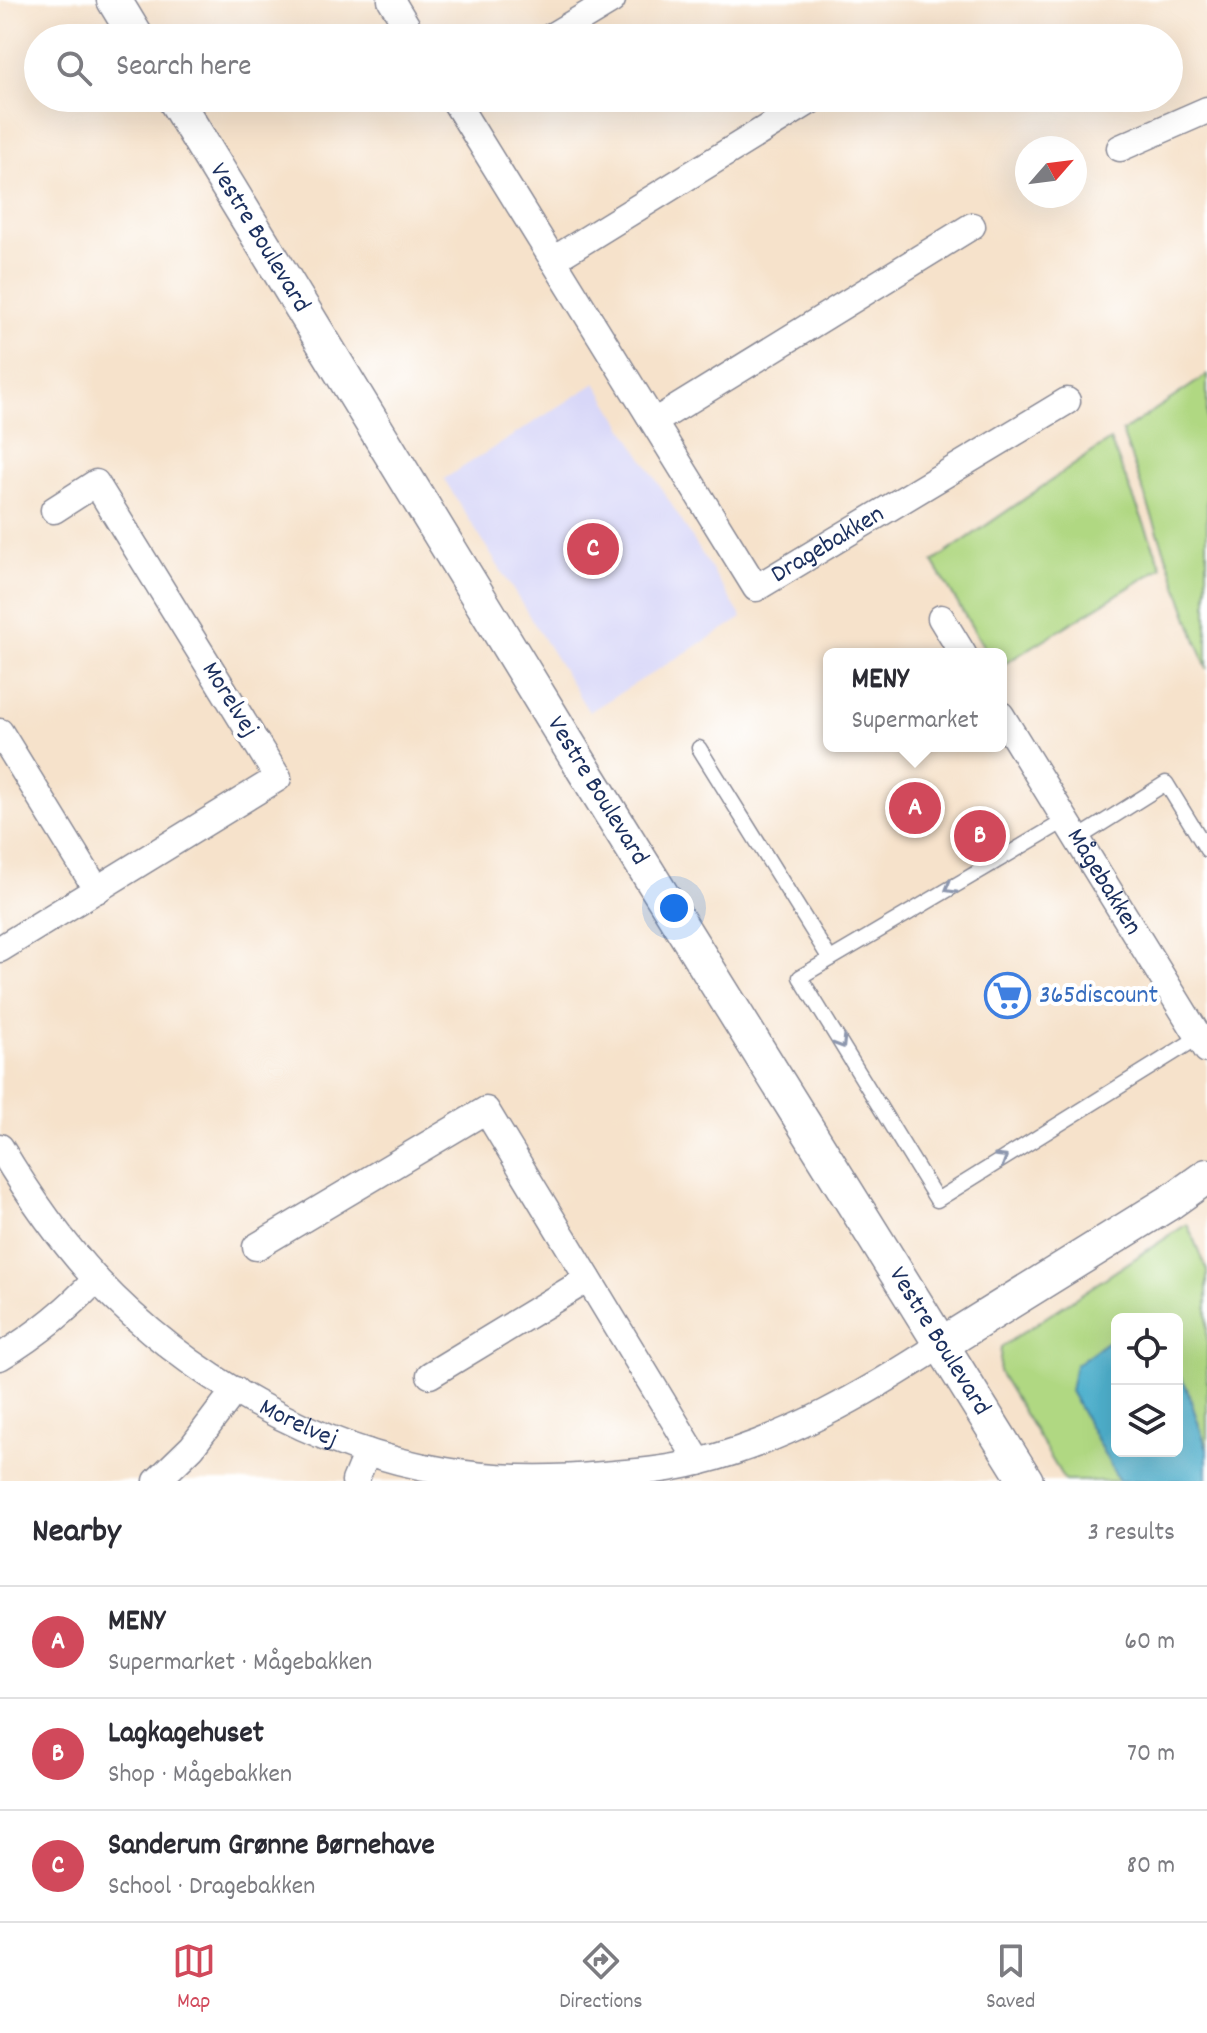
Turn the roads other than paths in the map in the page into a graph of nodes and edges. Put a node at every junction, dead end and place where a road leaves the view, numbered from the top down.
1 (114, 0) edge
2 (391, 0) edge
3 (612, 0) edge
4 (129, 24) edge
5 (406, 24) edge
6 (572, 24) edge
7 (1207, 110) edge
8 (183, 112) edge
9 (462, 112) edge
10 (792, 112) edge
11 (1120, 148) dead end
12 (972, 226) dead end
13 (553, 260) junction
14 (1067, 401) dead end
15 (654, 422) junction
16 (54, 510) dead end
17 (941, 618) dead end
18 (959, 648) edge
19 (1007, 725) edge
20 (0, 732) edge
21 (699, 748) dead end
22 (1071, 829) junction
23 (1207, 850) edge
24 (97, 890) junction
25 (0, 949) edge
26 (830, 959) junction
27 (1204, 1043) edge
28 (0, 1147) edge
29 (1207, 1176) edge
30 (256, 1247) dead end
31 (96, 1279) junction
32 (588, 1279) junction
33 (942, 1344) junction
34 (0, 1357) edge
35 (430, 1375) dead end
36 (235, 1390) junction
37 (367, 1452) junction
38 (699, 1462) junction
39 (157, 1481) edge
40 (355, 1481) edge
41 (1026, 1481) edge

1 - 4 street
2 - 5 street
3 - 6 street
7 - 11 street
8 - 33 street, Vestre Boulevard
9 - 13 street, Dragebakken
10 - 13 street
12 - 15 street
13 - 15 street, Dragebakken
14 - 15 street, Dragebakken
16 - 24 street, Morelvej
17 - 18 street
19 - 22 street, Mågebakken
20 - 24 street
21 - 26 lane
22 - 23 lane
22 -> 26 lane
22 - 27 street, Mågebakken
24 - 25 street, Morelvej
26 -> 27 lane
28 - 31 street, Morelvej
29 - 33 street
30 - 32 street
31 - 34 street
31 - 36 street, Morelvej
32 - 35 street
32 - 38 street
33 - 38 street, Morelvej
33 - 41 street, Vestre Boulevard
36 - 37 street, Morelvej
36 - 39 street, Morelvej
37 - 38 street, Morelvej
37 - 40 street

